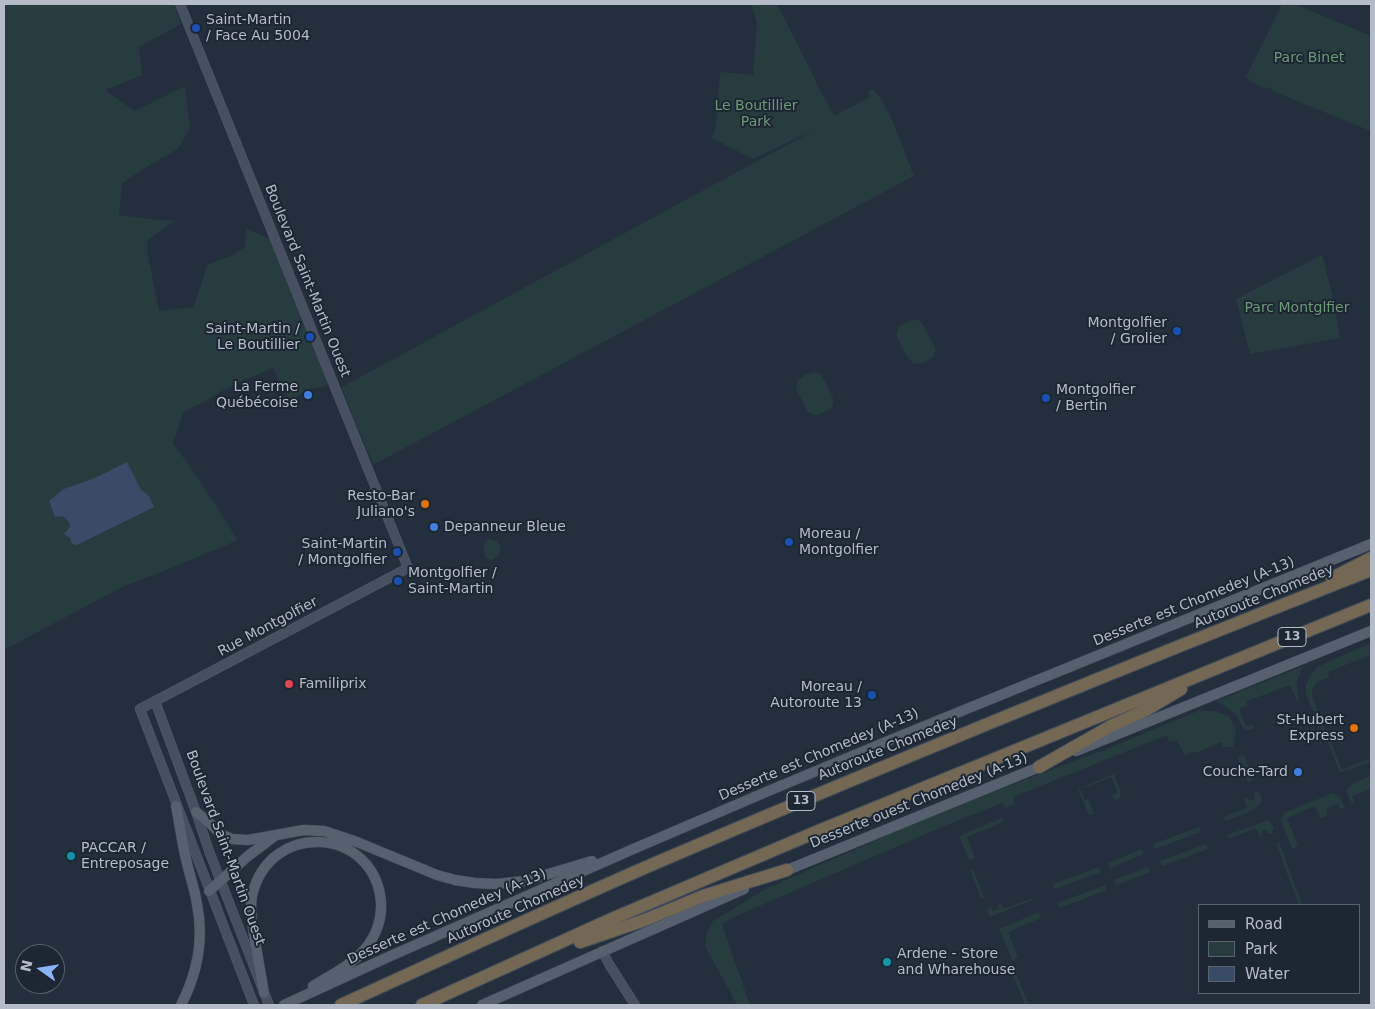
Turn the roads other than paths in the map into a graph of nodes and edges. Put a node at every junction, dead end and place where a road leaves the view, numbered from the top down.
1 (180, 4) edge
2 (1371, 544) edge
3 (1371, 558) edge
4 (408, 568) joint
5 (1371, 570) edge
6 (1371, 605) edge
7 (1267, 611) junction
8 (1371, 631) edge
9 (1213, 669) junction
10 (155, 701) junction
11 (140, 709) joint
12 (1039, 767) junction
13 (176, 806) junction
14 (196, 812) junction
15 (277, 834) junction
16 (631, 850) junction
17 (787, 870) junction
18 (220, 881) junction
19 (210, 891) junction
20 (602, 951) junction
21 (518, 962) junction
22 (529, 984) junction
23 (264, 994) junction
24 (253, 1002) edge
25 (181, 1005) edge
26 (268, 1005) edge
27 (283, 1005) edge
28 (340, 1005) edge
29 (422, 1005) edge
30 (482, 1005) edge
31 (494, 1005) edge
32 (636, 1005) edge

1 - 4 main road, Boulevard Saint-Martin Ouest
2 - 16 main road, Desserte est Chomedey (A-13)
3 - 7 highway
4 - 10 main road, Rue Montgolfier
5 - 7 highway, Autoroute Chomedey / 13
6 - 9 highway, 13
7 - 28 highway, Autoroute Chomedey / 13
8 - 12 main road, Desserte ouest Chomedey (A-13)
9 - 12 highway
9 - 21 highway, 13
10 - 11 main road, Rue Montgolfier
10 - 14 main road, Boulevard Saint-Martin Ouest
11 - 13 main road, Boulevard Saint-Martin Ouest
12 - 17 main road, Desserte ouest Chomedey (A-13)
13 - 19 main road, Boulevard Saint-Martin Ouest
13 - 25 main road
14 - 15 main road
14 - 18 main road, Boulevard Saint-Martin Ouest
15 - 16 main road
15 - 18 main road
16 - 27 main road, Desserte est Chomedey (A-13)
17 - 20 main road, Desserte ouest Chomedey (A-13)
17 - 21 highway
18 - 19 main road
18 - 23 main road, Boulevard Saint-Martin Ouest
19 - 24 main road, Boulevard Saint-Martin Ouest
20 - 22 main road, Desserte ouest Chomedey (A-13)
20 - 32 main road
21 - 29 highway, 13
22 - 30 main road, Desserte ouest Chomedey (A-13)
22 - 31 main road
23 - 26 main road, Boulevard Saint-Martin Ouest
23 - 27 main road

